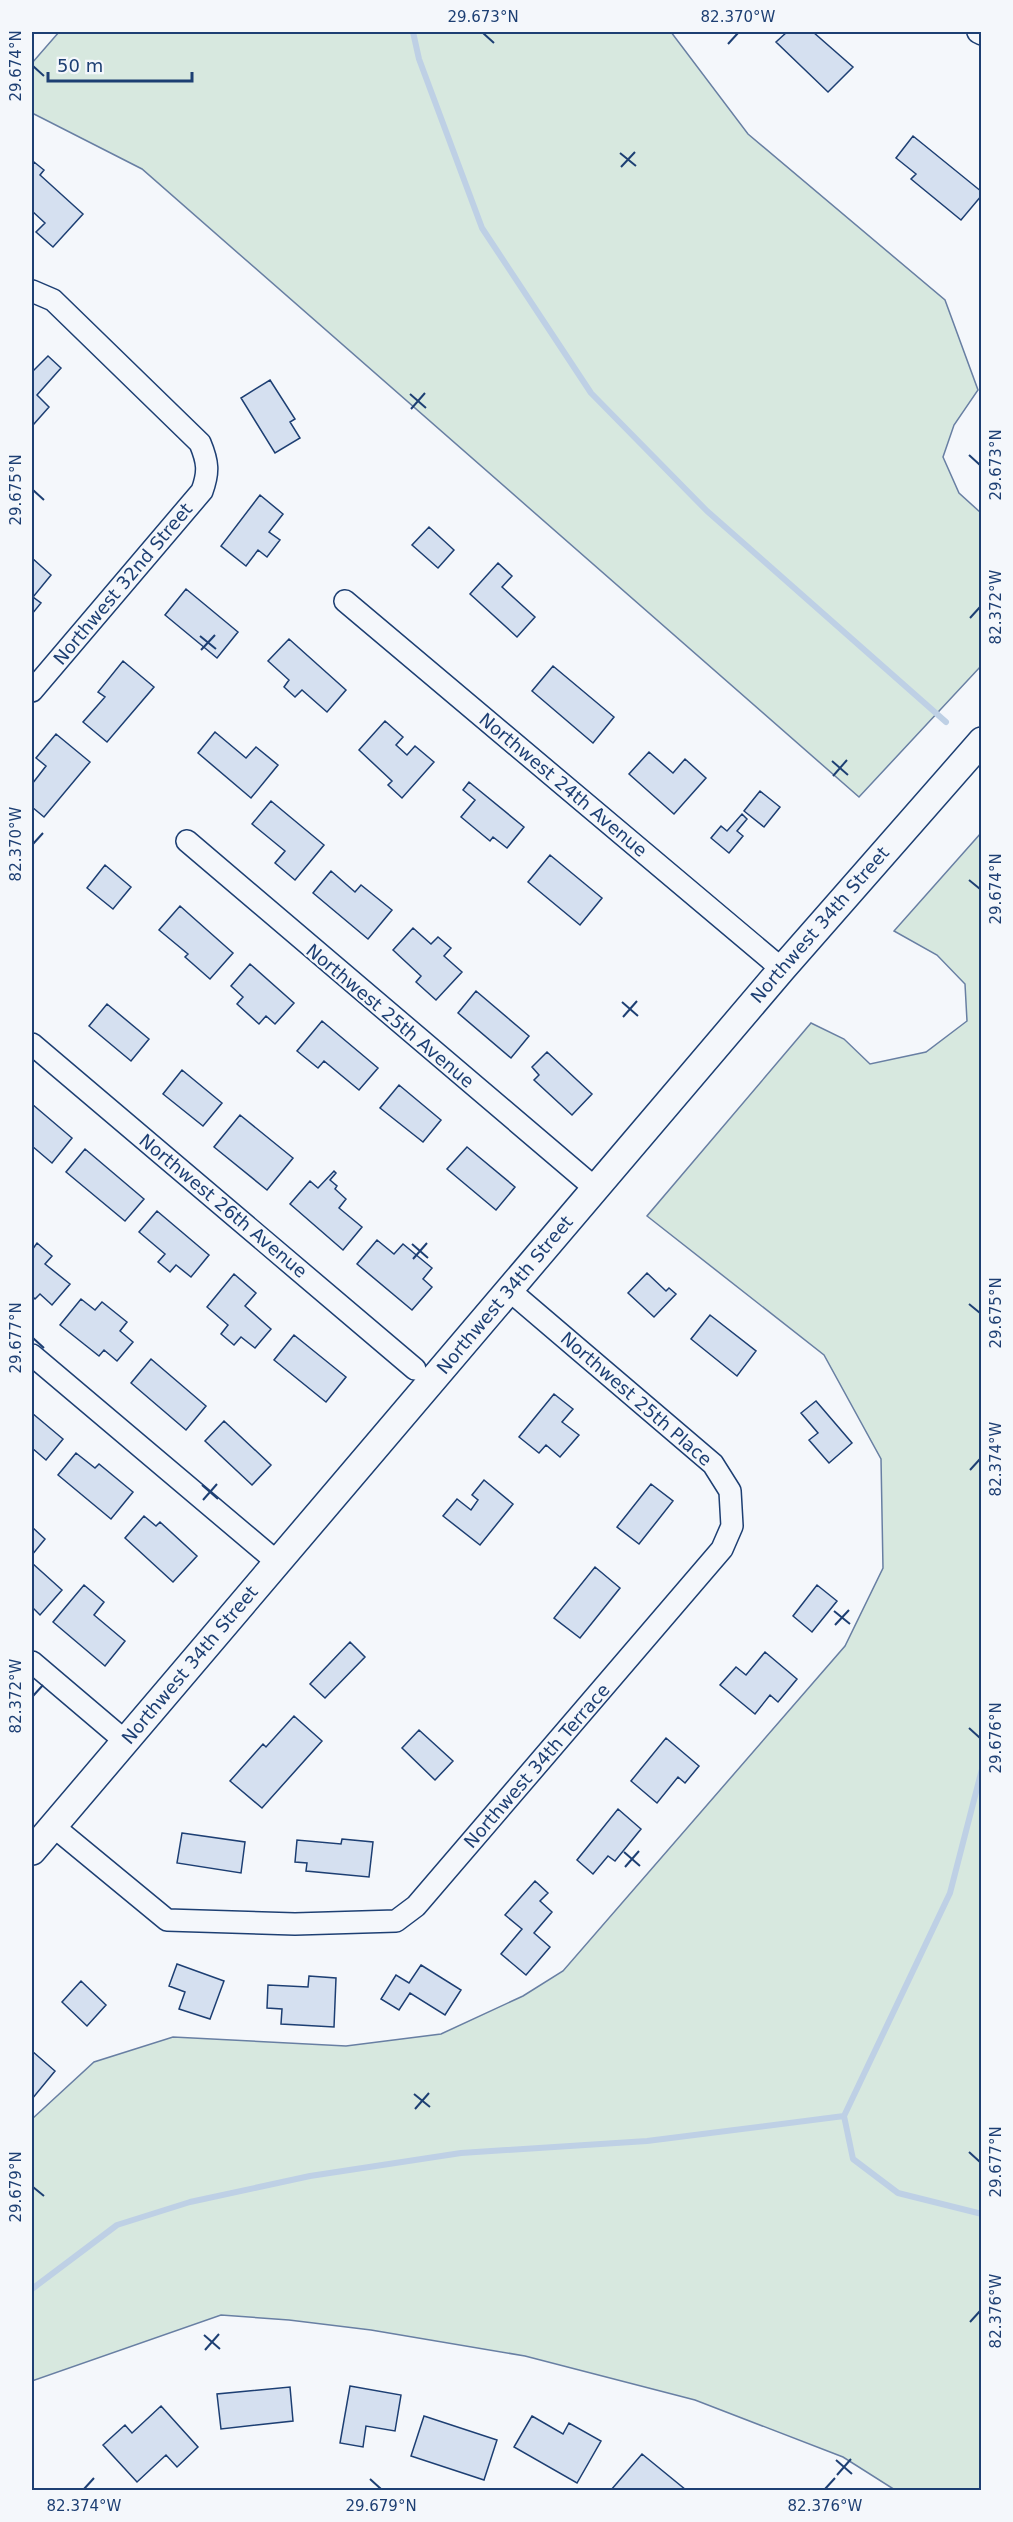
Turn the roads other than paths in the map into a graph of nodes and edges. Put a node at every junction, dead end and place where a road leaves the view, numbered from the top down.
1 (32, 291) edge
2 (345, 601) dead end
3 (32, 691) edge
4 (981, 741) edge
5 (187, 842) dead end
6 (782, 969) junction
7 (32, 1044) edge
8 (596, 1189) junction
9 (509, 1290) junction
10 (32, 1355) edge
11 (415, 1369) dead end
12 (732, 1526) joint
13 (277, 1562) junction
14 (32, 1662) edge
15 (125, 1741) junction
16 (53, 1826) junction
17 (32, 1851) edge

1 - 3 street, Northwest 32nd Street
2 - 6 street, Northwest 24th Avenue
4 - 6 main road, Northwest 34th Street
5 - 8 street, Northwest 25th Avenue
6 - 8 main road, Northwest 34th Street
7 - 11 street, Northwest 26th Avenue
8 - 9 main road, Northwest 34th Street
9 - 12 street, Northwest 25th Place
9 - 13 main road, Northwest 34th Street
10 - 13 street
12 - 16 street, Northwest 34th Terrace
13 - 15 main road, Northwest 34th Street
14 - 15 street
15 - 16 main road, Northwest 34th Street
16 - 17 main road, Northwest 34th Street

